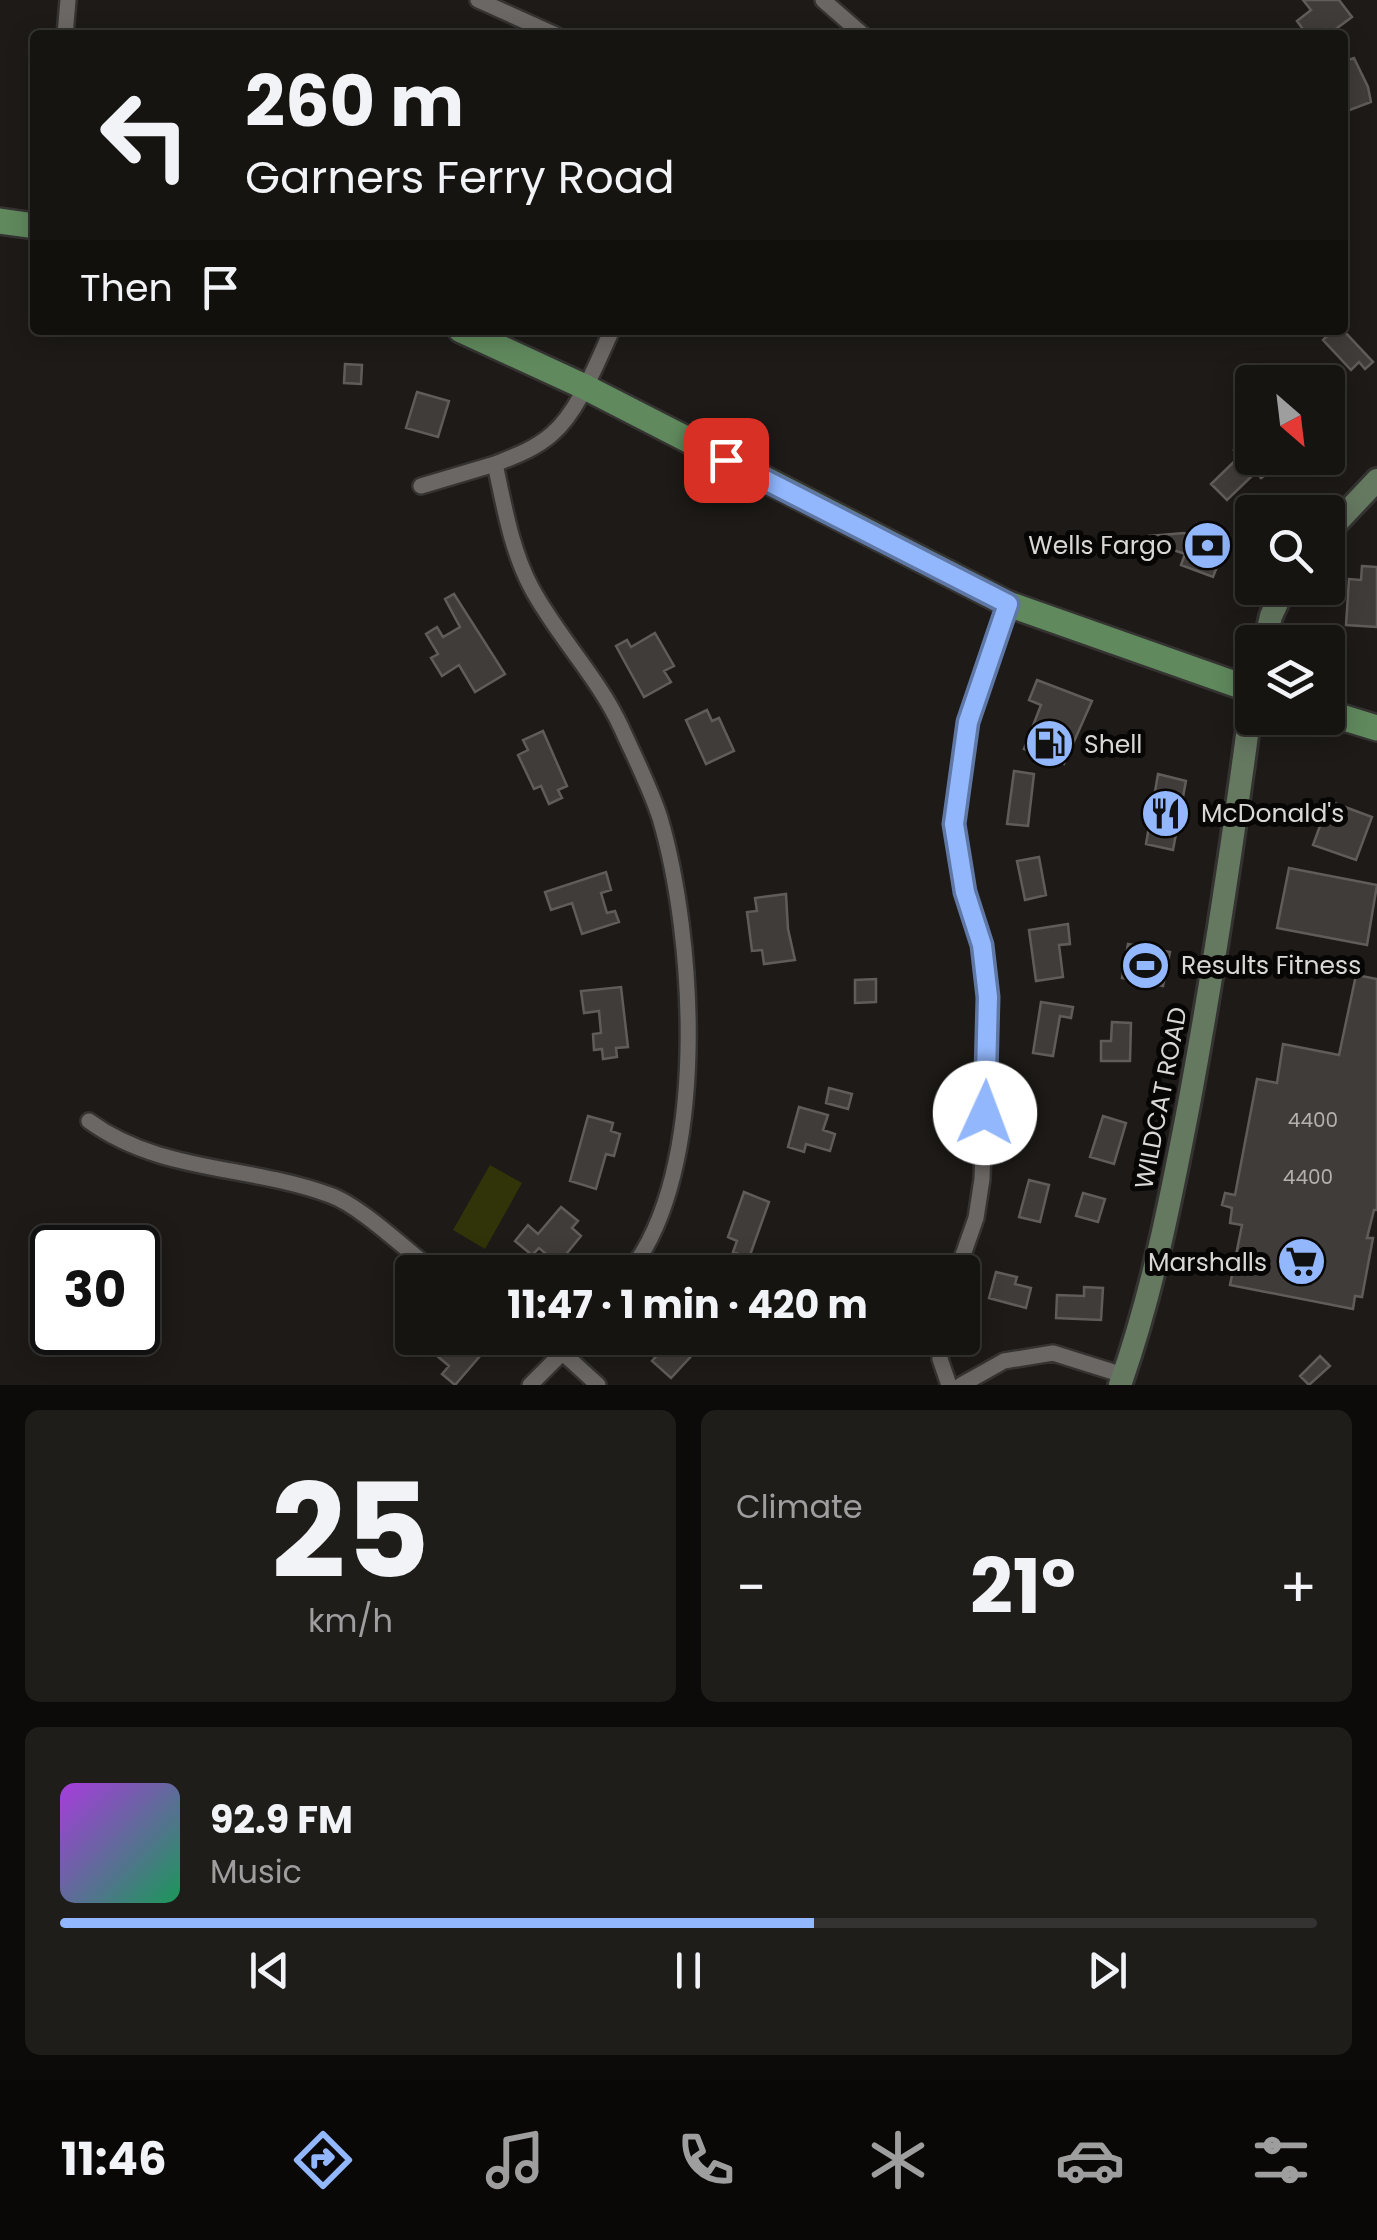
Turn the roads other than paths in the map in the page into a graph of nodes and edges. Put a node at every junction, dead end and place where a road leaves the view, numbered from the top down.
1 (68, 0) edge
2 (478, 0) edge
3 (823, 0) edge
4 (66, 30) edge
5 (545, 30) edge
6 (857, 30) edge
7 (0, 220) edge
8 (30, 225) edge
9 (472, 335) edge
10 (610, 335) edge
11 (585, 388) junction
12 (495, 464) junction
13 (1377, 480) edge
14 (421, 486) dead end
15 (1345, 514) edge
16 (1008, 604) junction
17 (1235, 684) edge
18 (1345, 718) edge
19 (1377, 728) edge
20 (1247, 735) edge
21 (89, 1121) dead end
22 (412, 1255) edge
23 (638, 1255) edge
24 (963, 1255) edge
25 (563, 1355) edge
26 (565, 1355) edge
27 (940, 1355) edge
28 (1122, 1380) edge
29 (530, 1385) edge
30 (598, 1385) edge
31 (949, 1385) edge
32 (961, 1385) edge

1 - 4 street
2 - 5 street
3 - 6 street
7 - 8 main road
9 - 11 main road
10 - 11 street
11 - 12 street
11 - 16 main road
12 - 14 street
12 - 23 street
13 - 15 main road
16 - 17 main road
16 - 24 street
18 - 19 main road
20 - 28 main road, WILDCAT ROAD
21 - 22 street
25 - 29 street
26 - 30 street
27 - 31 street
28 - 32 street

